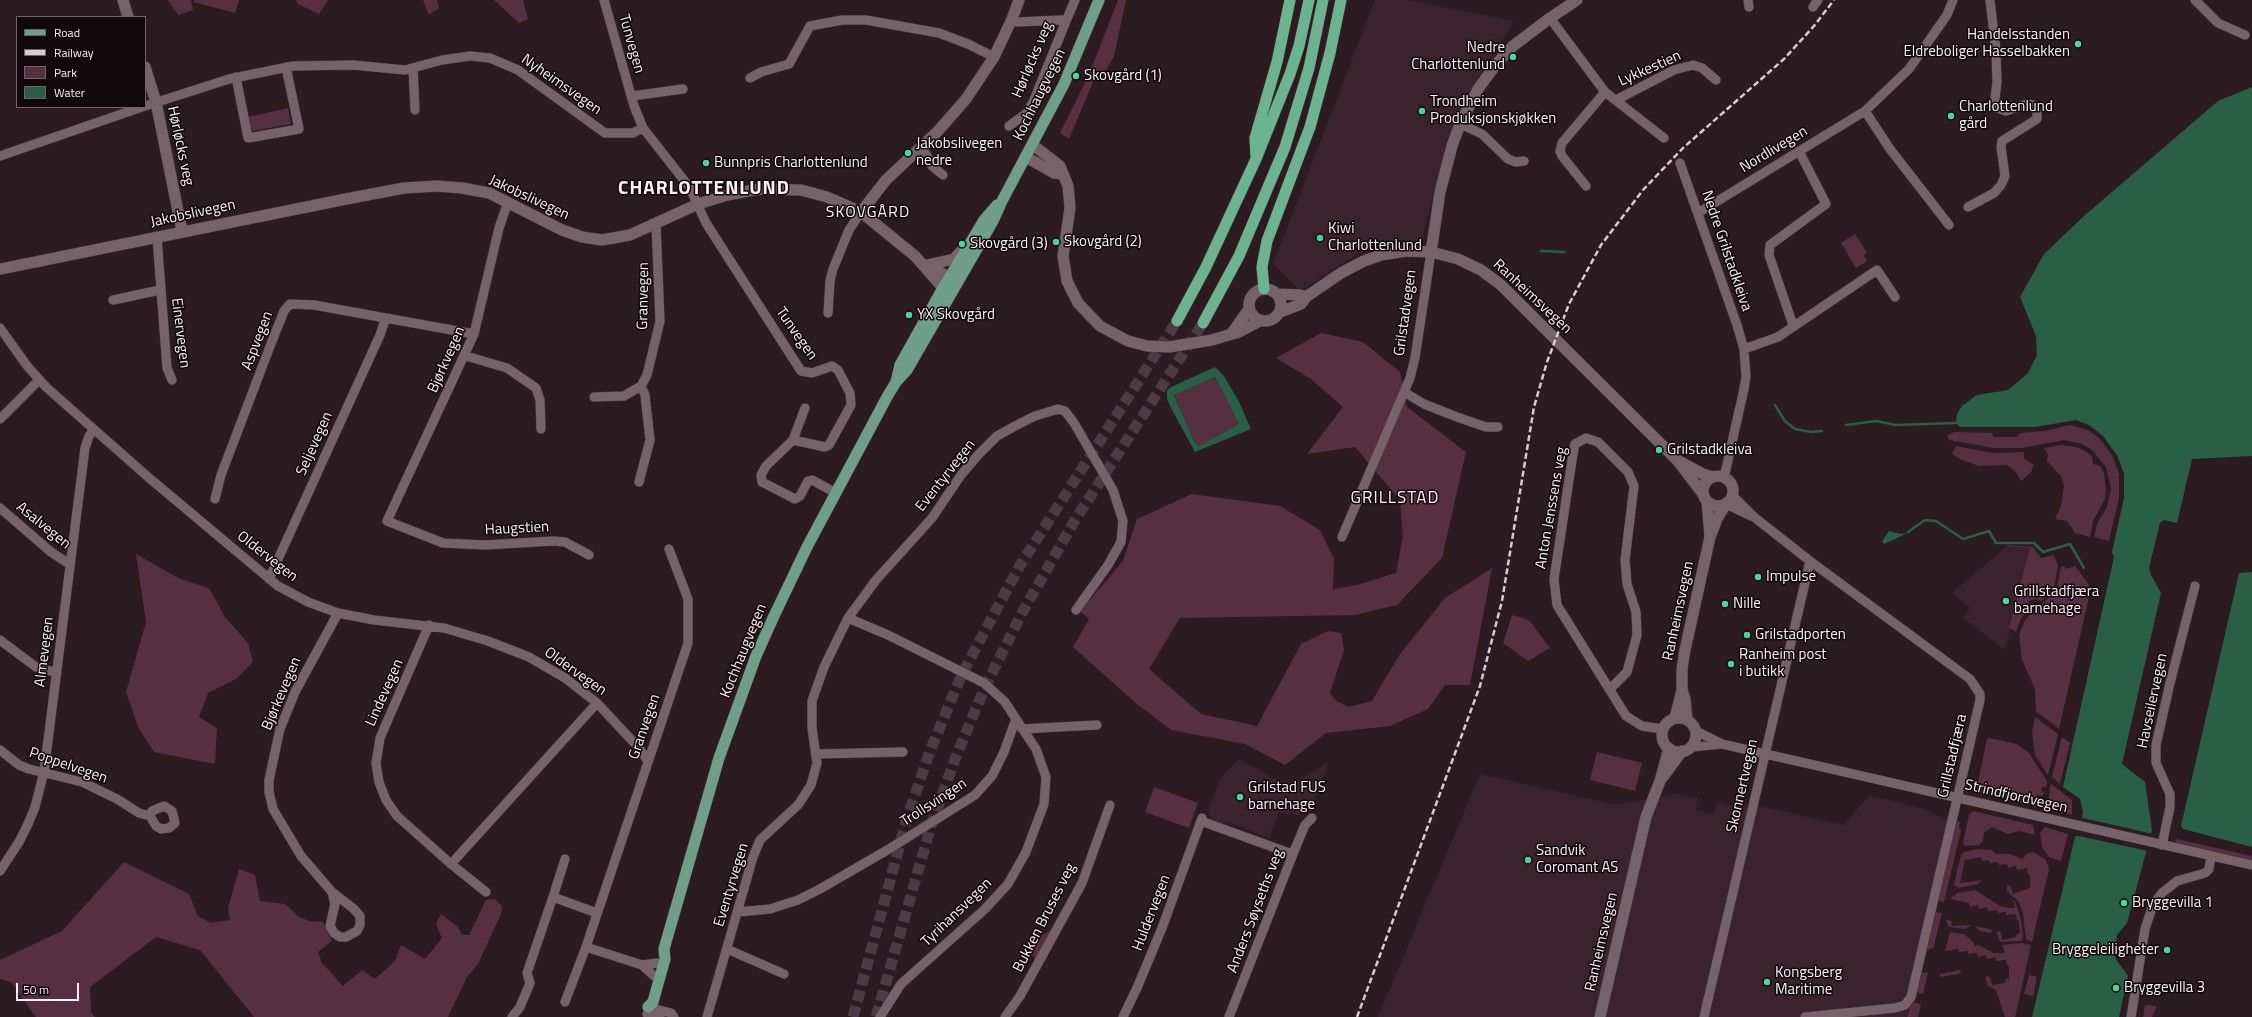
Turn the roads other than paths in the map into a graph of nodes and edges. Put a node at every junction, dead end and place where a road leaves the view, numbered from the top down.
1 (123, 0) edge
2 (604, 0) edge
3 (1019, 0) edge
4 (1075, 0) edge
5 (1099, 0) edge
6 (1290, 0) edge
7 (1309, 0) edge
8 (1341, 0) edge
9 (1577, 0) edge
10 (1953, 0) edge
11 (1990, 0) edge
12 (2195, 0) edge
13 (1323, 1) edge
14 (128, 16) edge
15 (1550, 18) junction
16 (1012, 19) junction
17 (1066, 21) junction
18 (2246, 35) dead end
19 (994, 57) junction
20 (286, 67) junction
21 (413, 68) junction
22 (146, 71) edge
23 (236, 77) junction
24 (750, 78) dead end
25 (1716, 80) dead end
26 (683, 89) dead end
27 (1605, 92) junction
28 (632, 96) junction
29 (1616, 100) junction
30 (156, 102) junction
31 (146, 106) edge
32 (139, 108) edge
33 (415, 110) dead end
34 (1865, 111) junction
35 (1460, 124) junction
36 (1009, 126) dead end
37 (643, 128) junction
38 (1664, 138) dead end
39 (1032, 145) junction
40 (922, 146) junction
41 (1799, 151) junction
42 (0, 156) edge
43 (1026, 157) junction
44 (1256, 160) junction
45 (1524, 161) dead end
46 (1680, 163) dead end
47 (1062, 174) junction
48 (943, 175) dead end
49 (1586, 186) dead end
50 (1002, 201) junction
51 (508, 202) junction
52 (698, 204) junction
53 (1968, 207) dead end
54 (861, 212) junction
55 (1698, 213) junction
56 (656, 224) junction
57 (1949, 225) dead end
58 (182, 232) junction
59 (157, 237) junction
60 (970, 244) junction
61 (1431, 252) junction
62 (927, 265) junction
63 (0, 269) edge
64 (949, 278) junction
65 (949, 288) junction
66 (1264, 289) junction
67 (160, 290) junction
68 (1277, 294) junction
69 (1306, 297) junction
70 (1895, 297) dead end
71 (113, 300) dead end
72 (1249, 308) junction
73 (1280, 312) junction
74 (828, 313) dead end
75 (384, 320) junction
76 (1260, 321) junction
77 (1177, 322) tunnel mouth
78 (1203, 323) tunnel mouth
79 (1793, 325) junction
80 (0, 328) edge
81 (1232, 332) junction
82 (474, 334) junction
83 (1744, 349) junction
84 (466, 356) junction
85 (39, 380) junction
86 (172, 380) dead end
87 (641, 386) junction
88 (1404, 392) junction
89 (594, 397) dead end
90 (805, 408) dead end
91 (0, 419) edge
92 (1498, 426) dead end
93 (541, 429) dead end
94 (94, 430) junction
95 (793, 440) junction
96 (1677, 460) junction
97 (1718, 478) junction
98 (639, 482) dead end
99 (836, 493) junction
100 (1705, 498) junction
101 (215, 499) dead end
102 (1729, 499) junction
103 (0, 508) edge
104 (387, 521) joint
105 (1342, 537) dead end
106 (1710, 538) junction
107 (669, 549) dead end
108 (589, 555) dead end
109 (1810, 561) junction
110 (69, 564) junction
111 (269, 579) junction
112 (2195, 586) dead end
113 (1076, 610) dead end
114 (338, 613) junction
115 (848, 618) junction
116 (428, 625) junction
117 (0, 640) edge
118 (56, 673) junction
119 (1610, 689) junction
120 (1682, 690) junction
121 (597, 703) junction
122 (1675, 718) junction
123 (1016, 719) junction
124 (1687, 720) junction
125 (1097, 724) dead end
126 (1663, 729) junction
127 (1022, 730) junction
128 (1696, 731) junction
129 (1722, 744) junction
130 (1669, 748) junction
131 (1686, 749) junction
132 (0, 750) edge
133 (903, 752) dead end
134 (816, 754) junction
135 (1765, 754) junction
136 (648, 761) junction
137 (44, 772) junction
138 (1660, 781) junction
139 (1958, 798) junction
140 (1110, 805) dead end
141 (150, 816) dead end
142 (1312, 818) dead end
143 (2158, 844) junction
144 (1292, 854) junction
145 (2211, 856) junction
146 (565, 859) dead end
147 (451, 864) junction
148 (2252, 865) edge
149 (0, 871) edge
150 (332, 892) junction
151 (486, 892) dead end
152 (553, 897) junction
153 (738, 912) junction
154 (597, 914) junction
155 (586, 947) junction
156 (664, 949) junction
157 (727, 949) junction
158 (657, 963) junction
159 (642, 965) junction
160 (784, 974) dead end
161 (654, 976) junction
162 (565, 1002) dead end
163 (647, 1012) edge
164 (512, 1017) edge
165 (660, 1017) edge
166 (674, 1017) edge
167 (707, 1017) edge
168 (880, 1017) edge
169 (1005, 1017) edge
170 (1123, 1017) edge
171 (1229, 1017) edge
172 (1600, 1017) edge
173 (1704, 1017) edge
174 (1805, 1017) edge
175 (2131, 1017) edge

1 - 14 street
2 - 28 street, Tunvegen
3 - 16 street
4 - 17 street, Hørløcks veg
5 - 39 main road, Kochhaugvegen
6 - 44 highway
7 - 44 highway
8 - 66 highway
9 - 15 street
10 - 34 street, Nordlivegen
11 - 53 street
12 - 18 street
13 - 78 highway
15 - 27 street
15 - 35 street
16 - 17 street, Hørløcks veg
16 - 19 street
17 - 36 street, Hørløcks veg
19 - 24 street
19 - 40 street
20 - 21 street, Nyheimsvegen
20 - 23 street, Nyheimsvegen
20 - 23 street
21 - 33 street
21 - 37 street, Nyheimsvegen
22 - 30 street, Hørløcks veg
23 - 30 street, Nyheimsvegen
25 - 29 street, Lykkestien
26 - 28 street, Tunvegen
27 - 29 street
27 - 49 street
28 - 37 street, Tunvegen
29 - 38 street
30 - 31 street, Nyheimsvegen
30 - 58 street, Hørløcks veg
32 - 42 street
34 - 41 street, Nordlivegen
34 - 57 street
35 - 45 street
35 - 61 street
37 - 52 street, Tunvegen
39 - 43 main road, Kochhaugvegen
39 - 47 street
40 - 48 street
40 - 54 street
41 - 55 street, Nordlivegen
41 - 79 street
43 - 47 street
43 - 50 main road, Kochhaugvegen
44 - 77 highway
46 - 55 street, Nedre Grilstadkleiva
47 - 81 street
50 - 60 main road, Kochhaugvegen
50 - 65 main road, Kochhaugvegen
51 - 56 street, Jakobslivegen
51 - 58 street, Jakobslivegen
51 - 82 street, Bjørkvegen
52 - 54 street, Jakobslivegen
52 - 56 street, Jakobslivegen
52 - 95 street, Tunvegen
54 - 62 street, Jakobslivegen
54 - 74 street
55 - 83 street, Nedre Grilstadkleiva
56 - 87 street, Granvegen
58 - 59 street, Jakobslivegen
59 - 63 street, Jakobslivegen
59 - 67 street, Einervegen
60 - 62 street
60 - 64 main road, Kochhaugvegen
61 - 69 street, Grilstadvegen
61 - 88 street, Grilstadvegen
61 - 96 street, Ranheimsvegen
62 - 64 street, Jakobslivegen
62 - 65 street, Jakobslivegen
64 - 65 street, Jakobslivegen
65 - 99 main road, Kochhaugvegen
66 - 68 street
66 - 72 street
67 - 71 street, Einervegen
67 - 86 street, Einervegen
68 - 69 street
68 - 73 street
69 - 73 street, Grilstadvegen
70 - 79 street
72 - 76 street
72 - 81 street
73 - 76 street
75 - 82 street, Aspvegen
75 - 101 street, Aspvegen
75 - 111 street, Seljevegen
76 - 81 street
79 - 83 street
80 - 85 street, Oldervegen
82 - 84 street, Bjørkvegen
83 - 97 street, Nedre Grilstadkleiva
84 - 93 street
84 - 104 street, Bjørkvegen
85 - 91 street
85 - 94 street, Oldervegen
87 - 89 street
87 - 98 street
88 - 92 street
88 - 105 street, Grilstadvegen
90 - 95 street
94 - 110 street, Almevegen
94 - 111 street, Oldervegen
95 - 99 street
96 - 97 street, Ranheimsvegen
96 - 100 street, Ranheimsvegen
97 - 100 street
97 - 102 street
99 - 156 main road, Kochhaugvegen
100 - 102 street
100 - 106 street, Ranheimsvegen
102 - 106 street, Ranheimsvegen
102 - 109 street, Grillstadfjæra
103 - 110 street, Asalvegen
104 - 108 street, Haugstien
106 - 120 street, Ranheimsvegen
107 - 136 street, Granvegen
109 - 135 street, Skonnertvegen
109 - 139 street, Grillstadfjæra
110 - 118 street, Almevegen
111 - 114 street, Oldervegen
112 - 143 street, Havseilervegen
113 - 115 street, Eventyrvegen
114 - 116 street, Oldervegen
114 - 150 street, Bjørkevegen
115 - 123 street
115 - 134 street, Eventyrvegen
116 - 121 street, Oldervegen
116 - 147 street, Lindevegen
117 - 118 street
118 - 137 street, Almevegen
119 - 119 street, Anton Jenssens veg
119 - 126 street, Anton Jenssens veg
120 - 122 street, Ranheimsvegen
120 - 124 street, Ranheimsvegen
121 - 136 street, Oldervegen
121 - 147 street
122 - 124 street
122 - 126 street
123 - 127 street, Tyrihansvegen
123 - 153 street, Trollsvingen
124 - 128 street
125 - 127 street
126 - 130 street
127 - 168 street, Tyrihansvegen
128 - 129 street, Strindfjordvegen
128 - 131 street
129 - 131 street, Strindfjordvegen
129 - 135 street, Strindfjordvegen
130 - 131 street
130 - 138 street, Ranheimsvegen
131 - 138 street, Ranheimsvegen
132 - 137 street, Poppelvegen
133 - 134 street
134 - 153 street, Eventyrvegen
135 - 139 street, Strindfjordvegen
135 - 173 street, Skonnertvegen
136 - 154 street, Granvegen
137 - 141 street, Poppelvegen
137 - 149 street, Almevegen
138 - 172 street, Ranheimsvegen
139 - 143 street, Strindfjordvegen
139 - 174 street, Grillstadfjæra
140 - 169 street, Bukken Bruses veg
142 - 144 street, Anders Søyseths veg
143 - 145 street, Strindfjordvegen
144 - 170 street, Huldervegen
144 - 171 street, Anders Søyseths veg
145 - 148 street, Strindfjordvegen
145 - 175 street
146 - 152 street
147 - 151 street, Lindevegen
150 - 150 street, Bjørkevegen
152 - 154 street
152 - 164 street
153 - 157 street, Eventyrvegen
154 - 155 street, Granvegen
155 - 159 street
155 - 162 street, Granvegen
156 - 158 main road, Kochhaugvegen
156 - 163 main road, Kochhaugvegen
157 - 160 street, Eventyrvegen
157 - 167 street, Eventyrvegen
158 - 159 street
158 - 161 main road, Kochhaugvegen
159 - 161 street
161 - 163 main road, Kochhaugvegen
163 - 165 street
163 - 166 street

